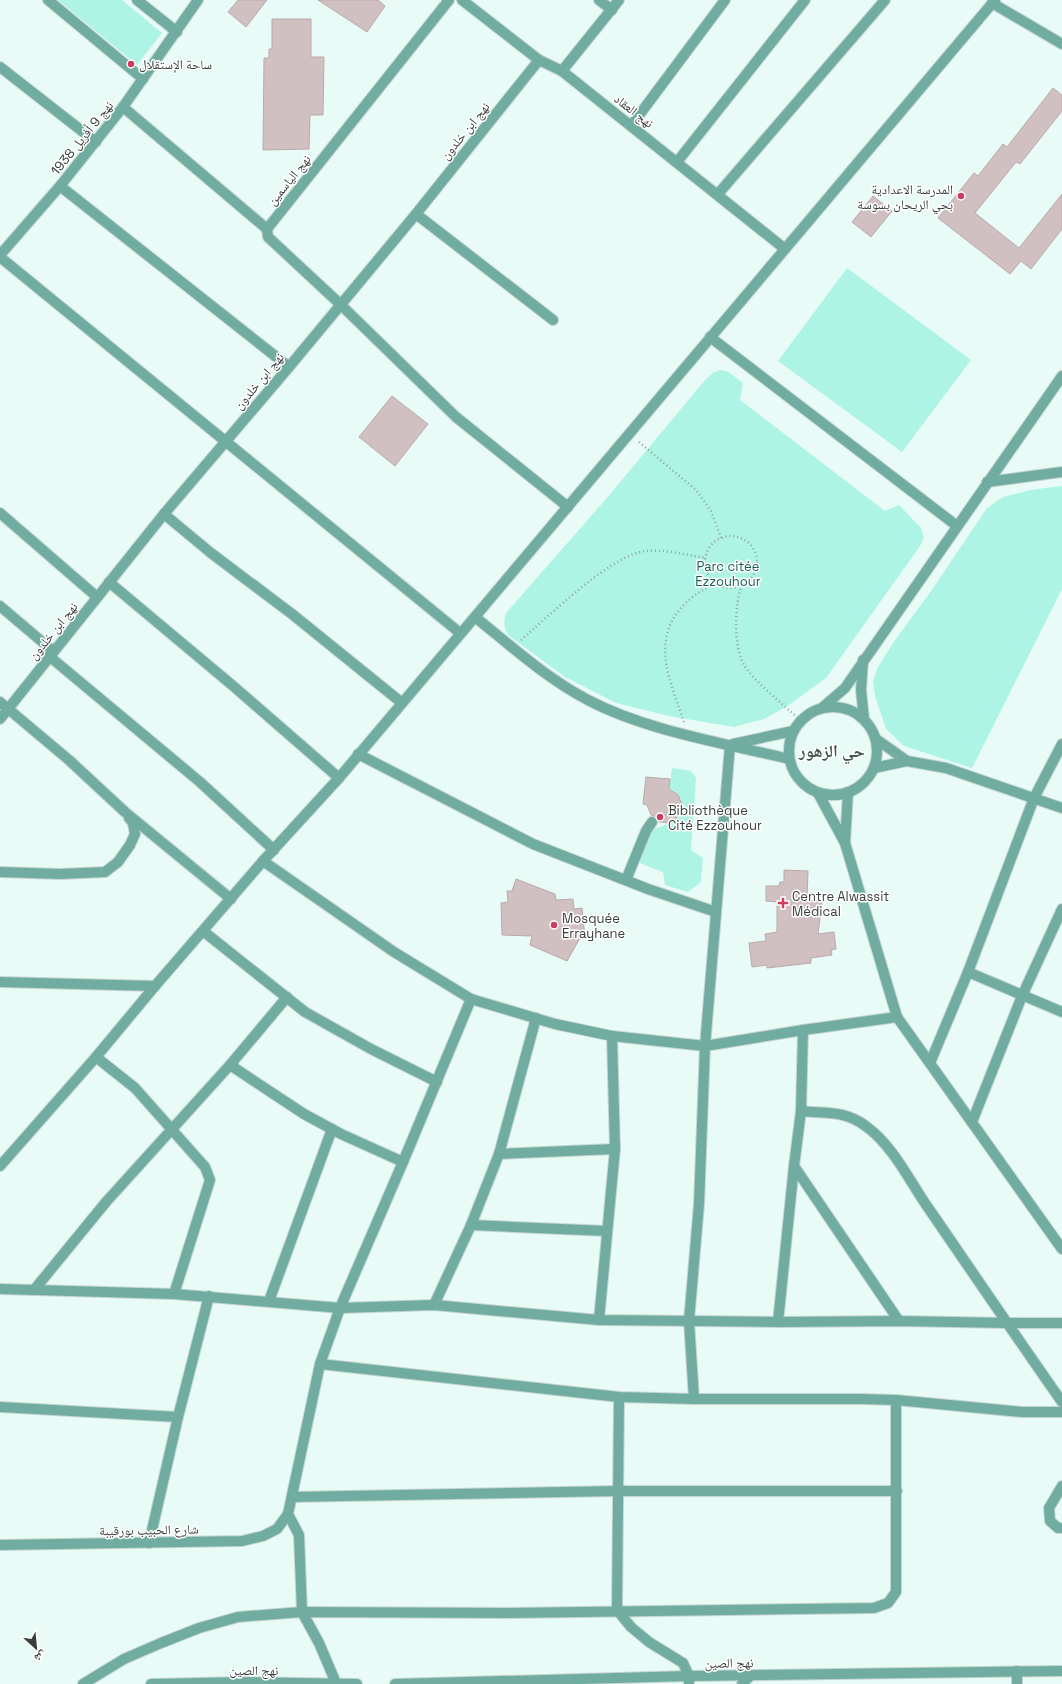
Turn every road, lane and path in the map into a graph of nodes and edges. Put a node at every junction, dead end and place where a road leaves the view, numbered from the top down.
1 (48, 0) edge
2 (137, 0) edge
3 (198, 0) edge
4 (449, 0) edge
5 (462, 0) edge
6 (599, 0) edge
7 (619, 0) edge
8 (725, 0) edge
9 (805, 0) edge
10 (885, 0) edge
11 (994, 2) edge
12 (612, 10) junction
13 (177, 32) junction
14 (1062, 44) edge
15 (539, 60) junction
16 (0, 67) edge
17 (562, 71) junction
18 (143, 79) junction
19 (123, 107) junction
20 (631, 126) junction
21 (96, 142) junction
22 (677, 162) junction
23 (60, 186) junction
24 (718, 194) junction
25 (416, 214) junction
26 (266, 229) junction
27 (785, 249) junction
28 (0, 256) edge
29 (340, 304) junction
30 (553, 320) dead end
31 (710, 337) junction
32 (289, 367) junction
33 (1062, 376) edge
34 (630, 433) junction
35 (225, 441) junction
36 (1062, 472) edge
37 (987, 482) junction
38 (568, 507) junction
39 (0, 513) edge
40 (164, 514) junction
41 (957, 526) junction
42 (721, 538) junction
43 (706, 558) junction
44 (109, 582) junction
45 (717, 583) junction
46 (742, 585) junction
47 (97, 597) junction
48 (0, 606) edge
49 (475, 617) junction
50 (460, 633) junction
51 (513, 648) junction
52 (51, 653) junction
53 (863, 660) junction
54 (402, 703) junction
55 (4, 706) edge
56 (823, 707) junction
57 (0, 719) edge
58 (864, 719) junction
59 (800, 720) junction
60 (793, 731) junction
61 (688, 734) junction
62 (876, 739) junction
63 (1062, 744) edge
64 (730, 745) junction
65 (358, 754) junction
66 (789, 759) junction
67 (907, 762) junction
68 (874, 768) junction
69 (339, 778) junction
70 (818, 792) junction
71 (848, 792) junction
72 (1034, 798) junction
73 (1062, 808) edge
74 (125, 812) junction
75 (652, 822) dead end
76 (845, 844) junction
77 (274, 850) junction
78 (263, 861) junction
79 (0, 872) edge
80 (626, 880) junction
81 (231, 899) junction
82 (1062, 909) edge
83 (716, 912) junction
84 (203, 931) junction
85 (968, 972) junction
86 (0, 982) edge
87 (155, 986) junction
88 (1022, 996) junction
89 (286, 997) junction
90 (471, 999) junction
91 (1062, 1012) edge
92 (897, 1017) junction
93 (536, 1018) junction
94 (803, 1030) junction
95 (612, 1036) junction
96 (705, 1046) junction
97 (96, 1057) junction
98 (930, 1063) junction
99 (230, 1065) junction
100 (437, 1082) junction
101 (801, 1110) junction
102 (972, 1122) junction
103 (332, 1129) junction
104 (171, 1130) junction
105 (615, 1149) junction
106 (499, 1154) junction
107 (403, 1162) junction
108 (0, 1166) edge
109 (794, 1166) junction
110 (471, 1225) junction
111 (607, 1231) junction
112 (1062, 1249) edge
113 (0, 1289) edge
114 (34, 1290) junction
115 (174, 1294) junction
116 (209, 1296) junction
117 (269, 1301) junction
118 (434, 1306) junction
119 (340, 1308) junction
120 (599, 1320) junction
121 (689, 1321) junction
122 (899, 1321) junction
123 (778, 1322) junction
124 (1008, 1323) junction
125 (1062, 1323) edge
126 (320, 1364) junction
127 (619, 1397) junction
128 (694, 1399) junction
129 (896, 1400) junction
130 (1062, 1402) edge
131 (0, 1407) edge
132 (1062, 1412) edge
133 (178, 1416) junction
134 (1062, 1486) edge
135 (618, 1491) junction
136 (897, 1491) junction
137 (292, 1497) junction
138 (288, 1514) junction
139 (1062, 1528) edge
140 (150, 1543) junction
141 (0, 1545) edge
142 (618, 1610) junction
143 (302, 1612) junction
144 (1017, 1671) junction
145 (1062, 1671) edge
146 (750, 1676) junction
147 (689, 1680) edge
148 (627, 1681) edge
149 (336, 1683) edge
150 (83, 1684) edge
151 (152, 1684) edge
152 (357, 1684) edge
153 (395, 1684) edge
154 (742, 1684) edge
155 (1017, 1684) edge

1 - 18 street
2 - 13 street
3 - 13 street, نهج 9 أفريل 1938
4 - 26 street, نهج الياسمين
5 - 15 street, نهج العقاد
6 - 12 street
7 - 12 street
8 - 20 street
9 - 22 street
10 - 24 street
11 - 14 street
11 - 27 street
12 - 17 street
13 - 18 street, نهج 9 أفريل 1938
15 - 17 street, نهج العقاد
15 - 25 street, نهج ابن خلدون
16 - 21 street
17 - 20 street, نهج العقاد
18 - 19 street, نهج 9 أفريل 1938
19 - 21 street, نهج 9 أفريل 1938
19 - 26 street
20 - 22 street, نهج العقاد
21 - 23 street, نهج 9 أفريل 1938
22 - 24 street, نهج العقاد
23 - 28 street, نهج 9 أفريل 1938
23 - 32 street
24 - 27 street, نهج العقاد
25 - 29 street, نهج ابن خلدون
25 - 30 street
26 - 29 street
27 - 31 street
28 - 35 street
29 - 32 street, نهج ابن خلدون
29 - 38 street
31 - 34 street
31 - 41 street
32 - 35 street, نهج ابن خلدون
33 - 37 street
34 - 38 street
34 - 42 path
35 - 40 street, نهج ابن خلدون
35 - 50 street
36 - 37 street
37 - 41 street
38 - 49 street
39 - 47 street
40 - 44 street, نهج ابن خلدون
40 - 54 street
41 - 53 street
42 - 43 path
42 - 46 path
43 - 45 path
43 - 51 path
44 - 47 street, نهج ابن خلدون
44 - 69 street
45 - 46 path
45 - 61 path
46 - 59 path
47 - 52 street, نهج ابن خلدون
48 - 52 street
49 - 50 street
49 - 51 street
50 - 54 street
51 - 61 street
52 - 55 street, نهج ابن خلدون
52 - 77 street
53 - 56 street
53 - 58 street
54 - 65 street
55 - 57 street, نهج ابن خلدون
55 - 74 street
56 - 58 street
56 - 59 street
58 - 62 street
59 - 60 street
60 - 64 street
60 - 66 street
61 - 64 street
62 - 67 street
62 - 68 street
63 - 72 street
64 - 66 street
64 - 83 street
65 - 69 street
65 - 80 street
66 - 70 street
67 - 68 street
67 - 72 street
68 - 71 street
69 - 77 street
70 - 71 street
70 - 76 street
71 - 76 street
72 - 73 street
72 - 85 street
74 - 79 street
74 - 81 street
75 - 80 street
76 - 92 street
77 - 78 street
78 - 81 street
78 - 90 street
80 - 83 street
81 - 84 street
82 - 88 street
83 - 96 street
84 - 87 street
84 - 89 street
85 - 88 street
85 - 98 street
86 - 87 street
87 - 97 street
88 - 91 street
88 - 102 street
89 - 99 street
89 - 100 street
90 - 93 street
90 - 100 street
92 - 94 street
92 - 98 street
93 - 95 street
93 - 106 street
94 - 96 street
94 - 101 street
95 - 96 street
95 - 105 street
96 - 121 street
97 - 104 street
97 - 108 street
98 - 102 street
99 - 103 street
99 - 104 street
100 - 107 street
101 - 109 street
101 - 124 street
102 - 112 street
103 - 107 street
103 - 117 street
104 - 114 street
104 - 115 street
105 - 106 street
105 - 111 street
106 - 110 street
107 - 119 street
109 - 122 street
109 - 123 street
110 - 111 street
110 - 118 street
111 - 120 street
113 - 114 street
114 - 115 street
115 - 116 street
116 - 117 street
116 - 133 street
117 - 119 street
118 - 119 street
118 - 120 street
119 - 126 street
120 - 121 street
121 - 123 street
121 - 128 street
122 - 123 street
122 - 124 street
124 - 125 street
124 - 130 street
126 - 127 street
126 - 137 street
127 - 128 street
127 - 135 street
128 - 129 street
129 - 132 street
129 - 136 street
131 - 133 street
133 - 140 street
134 - 139 street
135 - 136 street
135 - 137 street
135 - 142 street
136 - 142 street
137 - 138 street
138 - 140 street, شارع الحبيب بورقيبة
138 - 143 street
140 - 141 street, شارع الحبيب بورقيبة
142 - 143 street
142 - 147 street
143 - 149 street
143 - 150 street
144 - 145 street, نهج الصين
144 - 146 street, نهج الصين
144 - 155 street
146 - 147 street, نهج الصين
146 - 154 street
147 - 148 street, نهج الصين
148 - 153 street, نهج الصين
149 - 151 street, نهج الصين
149 - 152 street, نهج الصين

